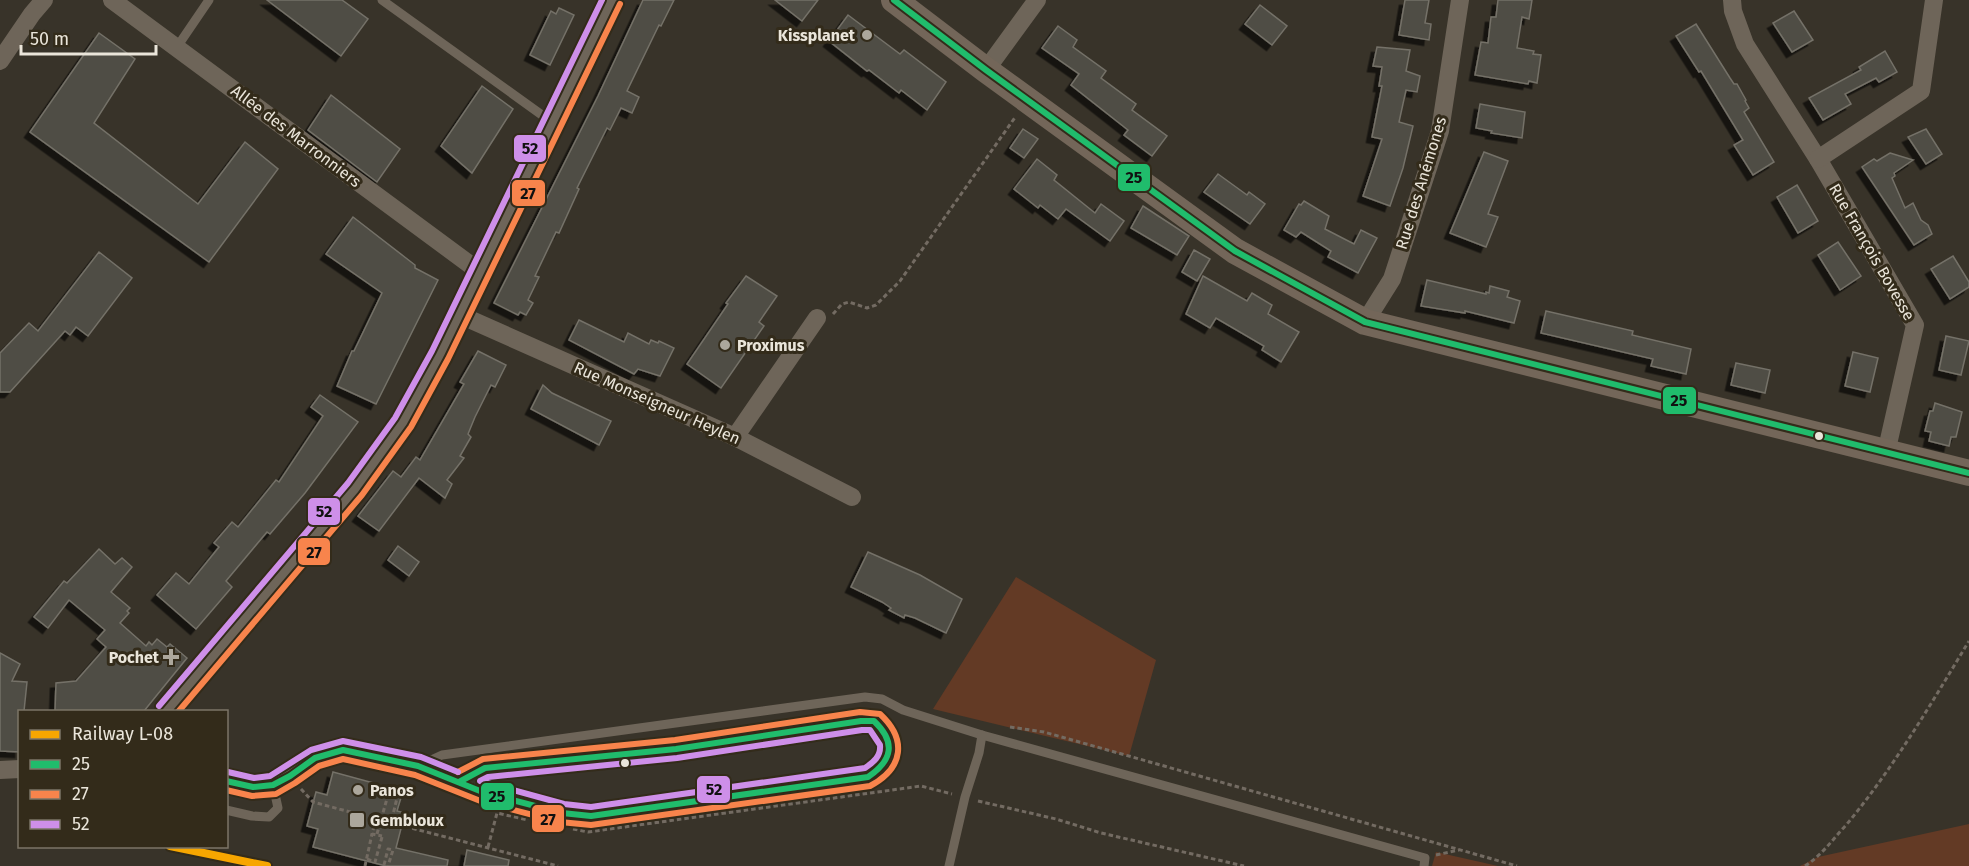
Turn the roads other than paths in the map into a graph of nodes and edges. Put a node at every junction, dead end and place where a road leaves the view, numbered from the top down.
1 (44, 0) edge
2 (112, 0) edge
3 (209, 0) edge
4 (382, 0) edge
5 (612, 0) edge
6 (894, 0) edge
7 (1037, 0) edge
8 (1460, 0) edge
9 (1732, 0) edge
10 (1934, 0) edge
11 (177, 47) junction
12 (0, 61) edge
13 (986, 70) junction
14 (553, 123) junction
15 (1818, 159) junction
16 (480, 272) junction
17 (460, 315) junction
18 (817, 318) road end
19 (1365, 322) junction
20 (735, 437) junction
21 (1886, 453) junction
22 (1969, 473) edge
23 (852, 497) dead end
24 (167, 710) edge
25 (982, 735) junction
26 (418, 766) junction
27 (18, 769) edge
28 (0, 770) edge
29 (228, 781) edge
30 (459, 782) junction
31 (273, 785) junction
32 (228, 810) edge
33 (1425, 862) edge
34 (949, 866) edge

1 - 12 street
2 - 11 street, Allée des Marronniers
3 - 11 lane
4 - 14 lane
5 - 14 street
6 - 13 street
7 - 13 street
8 - 19 street, Rue des Anémones
9 - 15 street, Rue François Bovesse
10 - 15 street
11 - 16 street, Allée des Marronniers
13 - 19 street
14 - 16 street
15 - 21 street, Rue François Bovesse
16 - 17 street
17 - 20 street, Rue Monseigneur Heylen
17 - 24 street
18 - 20 street
19 - 21 street
20 - 23 street, Rue Monseigneur Heylen
21 - 22 street
25 - 26 lane
25 - 33 lane
25 - 34 lane
26 - 30 street
26 - 31 street
27 - 28 street
29 - 31 street
30 - 30 lane
31 - 32 lane

